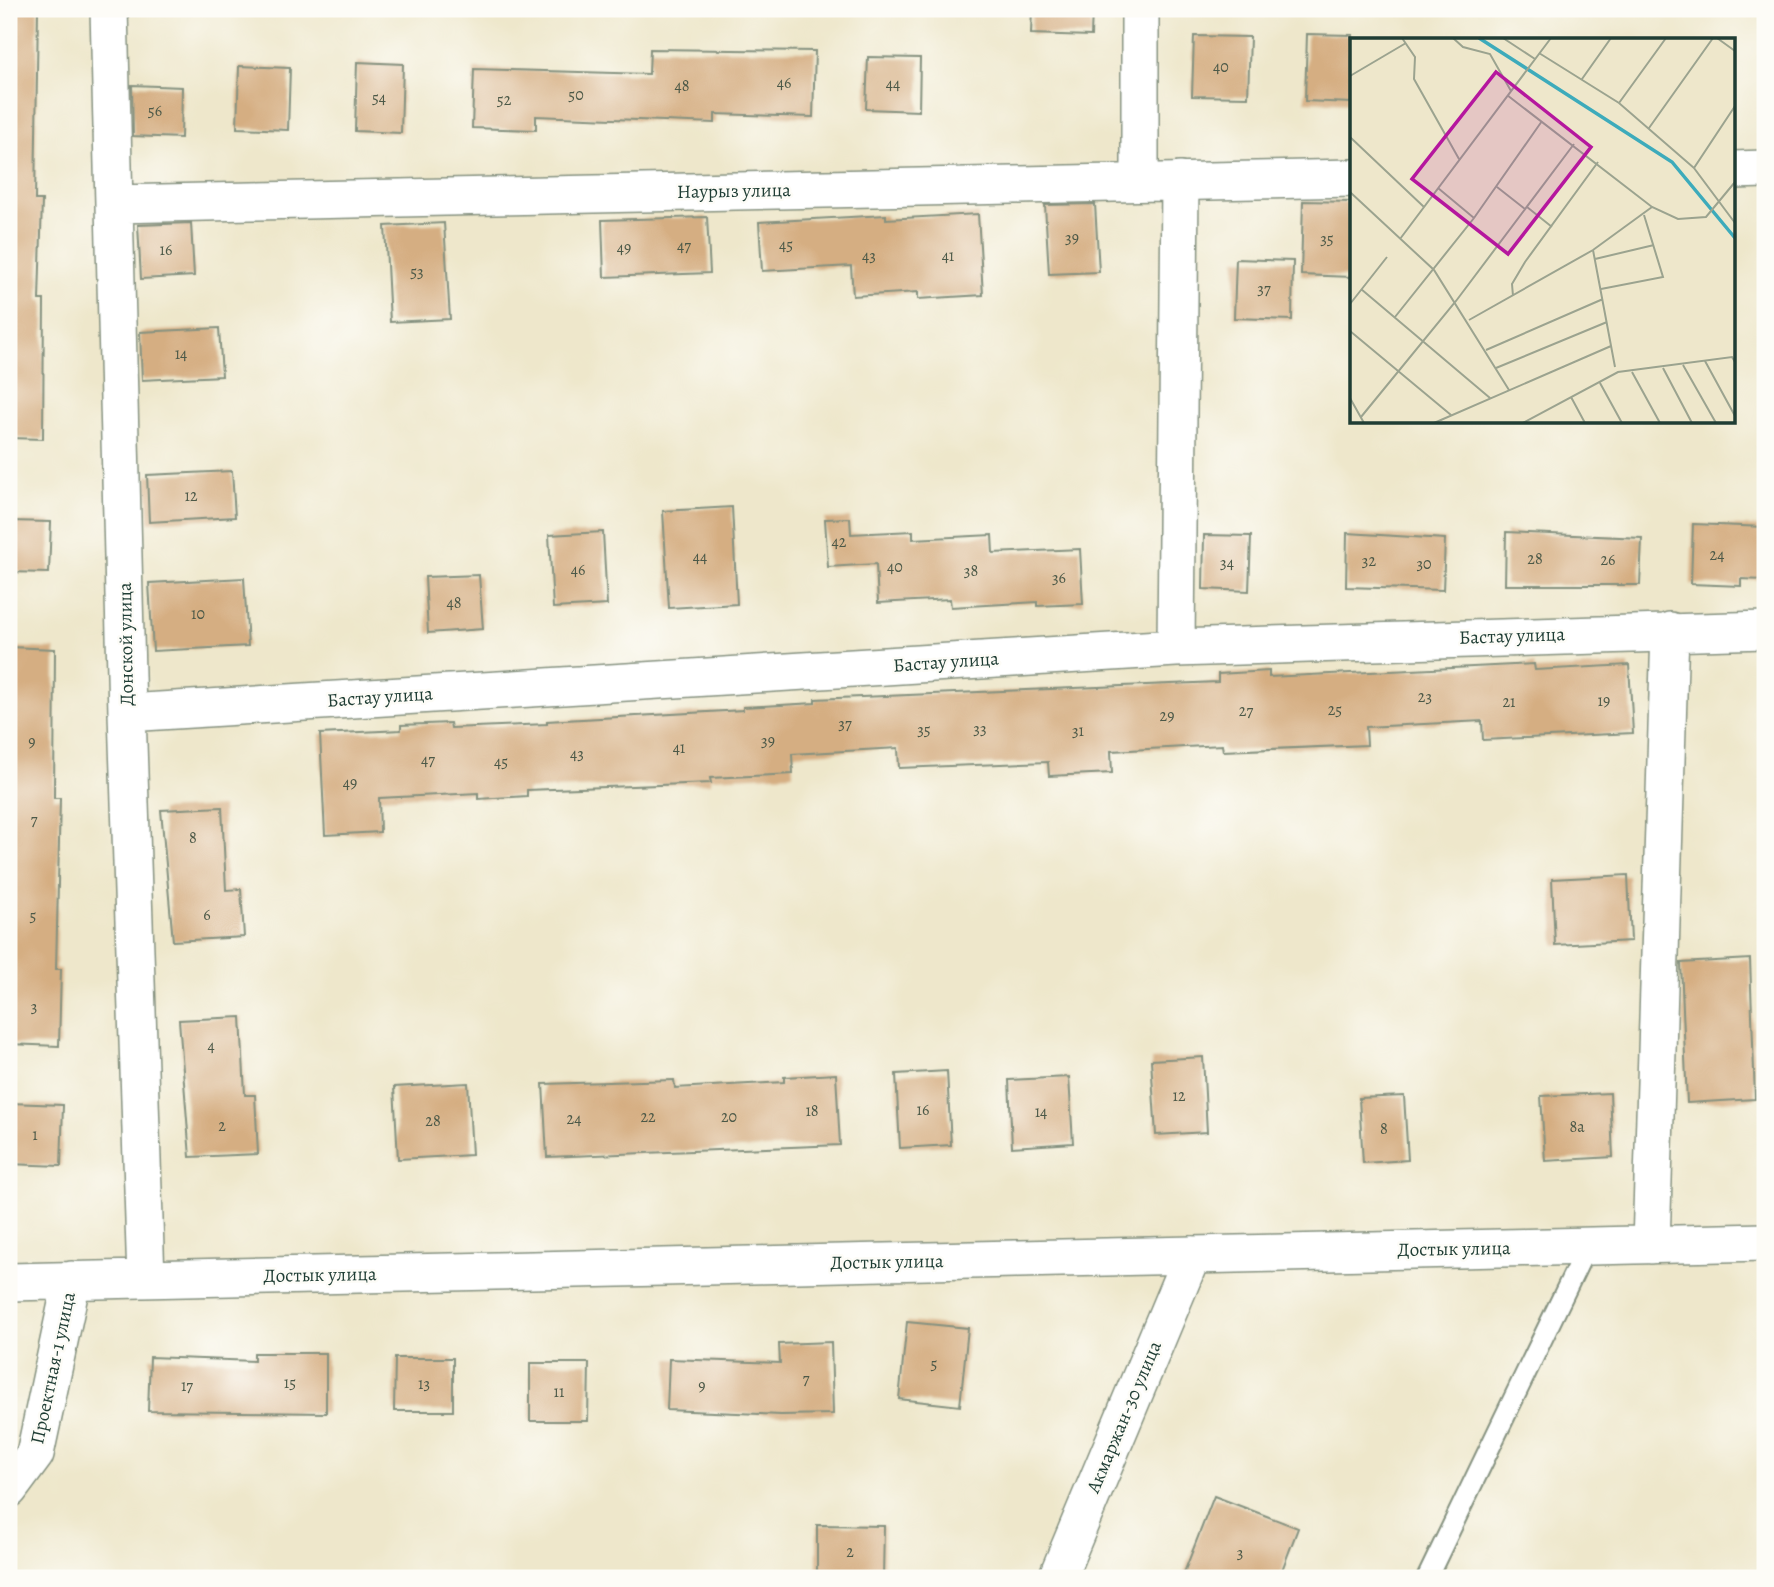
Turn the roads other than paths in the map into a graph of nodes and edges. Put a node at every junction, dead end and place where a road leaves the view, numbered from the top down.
1 (109, 9) edge
2 (1140, 9) edge
3 (1765, 169) edge
4 (1736, 170) edge
5 (1350, 178) edge
6 (1180, 181) junction
7 (1140, 182) junction
8 (115, 204) junction
9 (1765, 630) edge
10 (1670, 631) junction
11 (1177, 648) junction
12 (127, 713) junction
13 (1765, 1242) edge
14 (1651, 1245) junction
15 (1587, 1246) junction
16 (1192, 1255) junction
17 (146, 1279) junction
18 (72, 1280) junction
19 (9, 1282) edge
20 (9, 1489) edge
21 (1057, 1578) edge
22 (1427, 1578) edge

1 - 8 street, Донской улица
2 - 7 street
3 - 4 street
5 - 6 street, Наурыз улица
6 - 7 street, Наурыз улица
6 - 11 street
7 - 8 street, Наурыз улица
8 - 12 street, Донской улица
9 - 10 street, Бастау улица
10 - 11 street, Бастау улица
10 - 14 street
11 - 12 street, Бастау улица
12 - 17 street, Донской улица
13 - 14 street, Достык улица
14 - 15 street, Достык улица
15 - 16 street, Достык улица
15 - 22 lane
16 - 17 street, Достык улица
16 - 21 street, Акмаржан-30 улица
17 - 18 street, Достык улица
18 - 19 street, Достык улица
18 - 20 street, Проектная-1 улица

